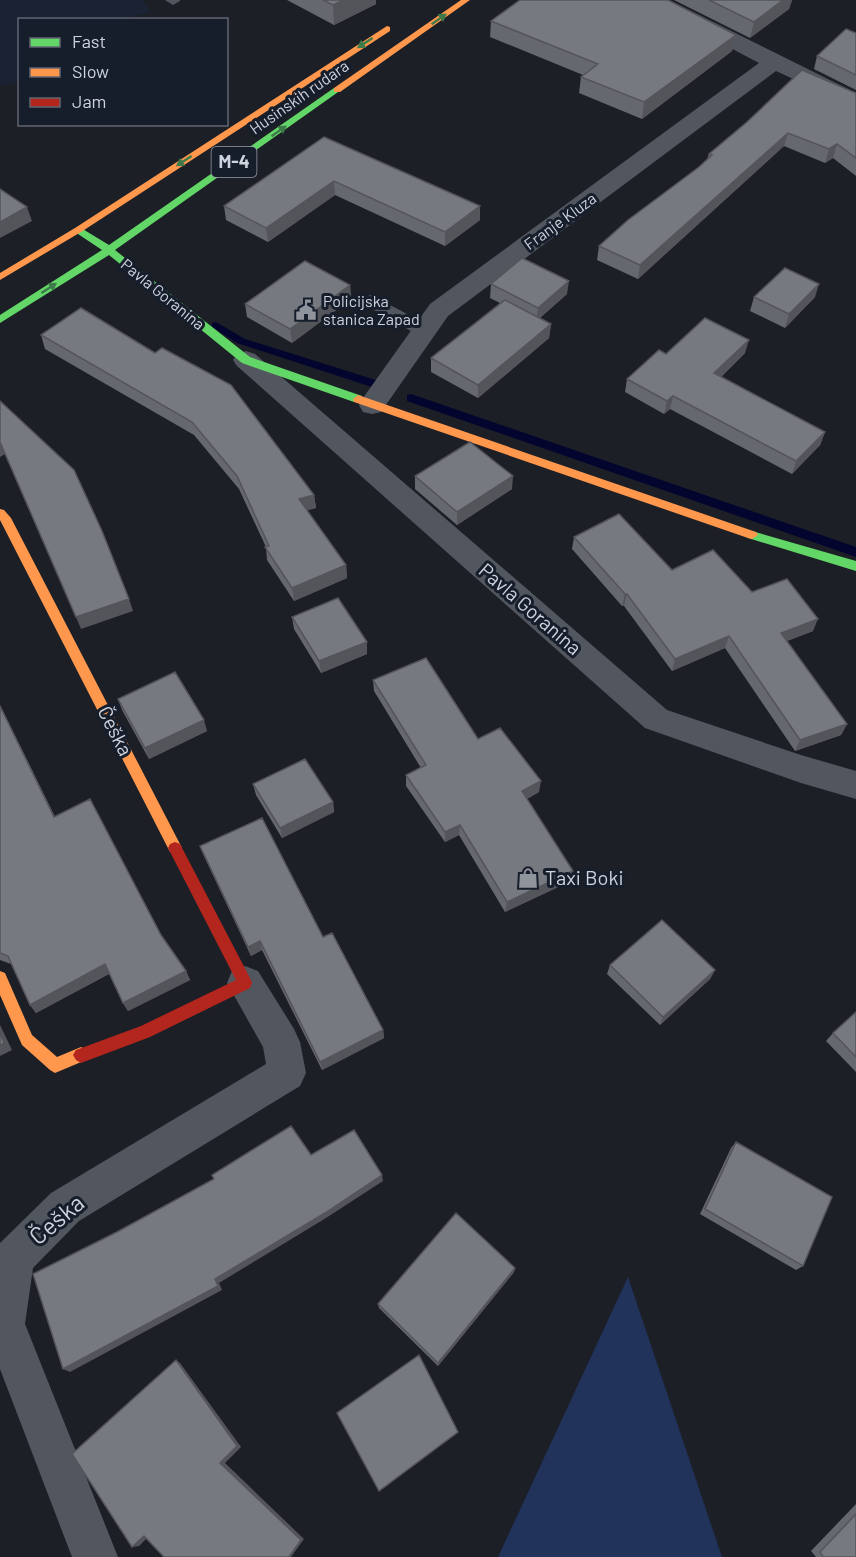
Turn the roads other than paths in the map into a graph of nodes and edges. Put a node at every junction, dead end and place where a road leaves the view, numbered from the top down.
1 (466, 0) edge
2 (654, 0) edge
3 (402, 19) dead end
4 (774, 62) junction
5 (856, 101) edge
6 (78, 230) junction
7 (109, 250) junction
8 (0, 277) edge
9 (371, 301) dead end
10 (0, 320) edge
11 (425, 330) junction
12 (246, 360) junction
13 (372, 405) junction
14 (0, 513) edge
15 (856, 566) edge
16 (856, 785) edge
17 (0, 978) edge
18 (246, 983) junction
19 (95, 1557) edge

7 -> 1 street, Husinskih rudara / M-4
2 - 4 street
3 -> 6 street, Husinskih rudara / M-4
4 - 5 street
4 - 11 street, Franje Kluza
6 - 7 street, Pavla Goranina
6 - 8 street, Husinskih rudara / M-4
10 -> 7 street, Husinskih rudara / M-4
7 - 12 street, Pavla Goranina
9 - 11 lane
11 - 13 street, Franje Kluza
12 - 13 street, Pavla Goranina
12 - 16 street, Pavla Goranina
13 - 15 street, Pavla Goranina
14 - 18 street, Češka
17 - 18 street
18 - 19 street, Češka

